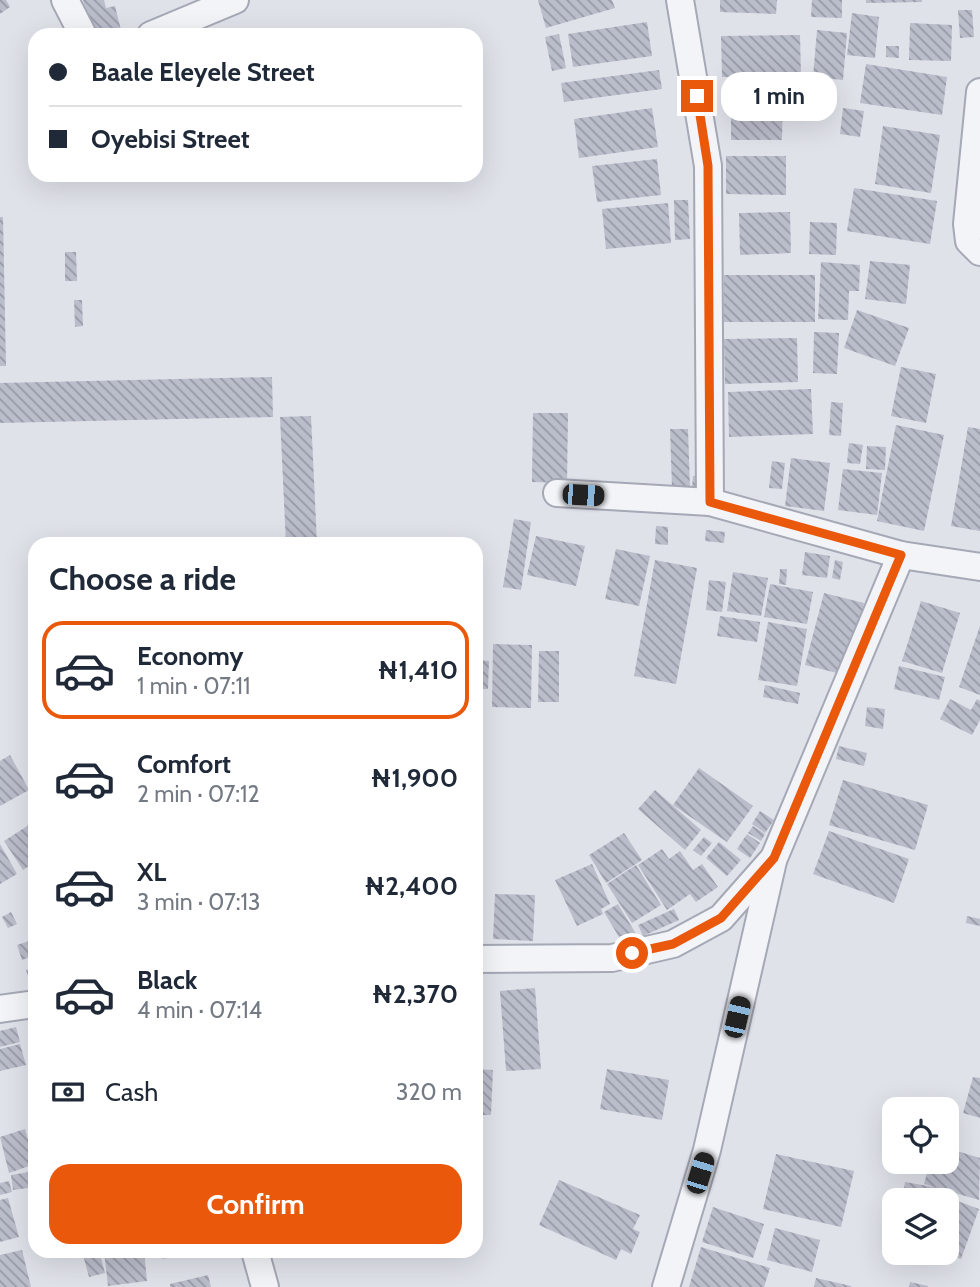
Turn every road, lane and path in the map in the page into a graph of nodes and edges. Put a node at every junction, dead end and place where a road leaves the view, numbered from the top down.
1 (65, 0) edge
2 (235, 0) edge
3 (680, 0) edge
4 (79, 28) edge
5 (167, 28) edge
6 (980, 92) edge
7 (980, 252) edge
8 (557, 493) dead end
9 (710, 502) junction
10 (901, 555) junction
11 (980, 567) edge
12 (774, 858) junction
13 (483, 959) edge
14 (28, 1005) edge
15 (0, 1009) edge
16 (257, 1258) edge
17 (265, 1287) edge
18 (666, 1287) edge

1 - 4 street
2 - 5 street
3 - 9 street
6 - 7 street
8 - 9 street
9 - 10 street
10 - 11 street
10 - 12 street
12 - 13 street
12 - 18 street
14 - 15 street
16 - 17 street

